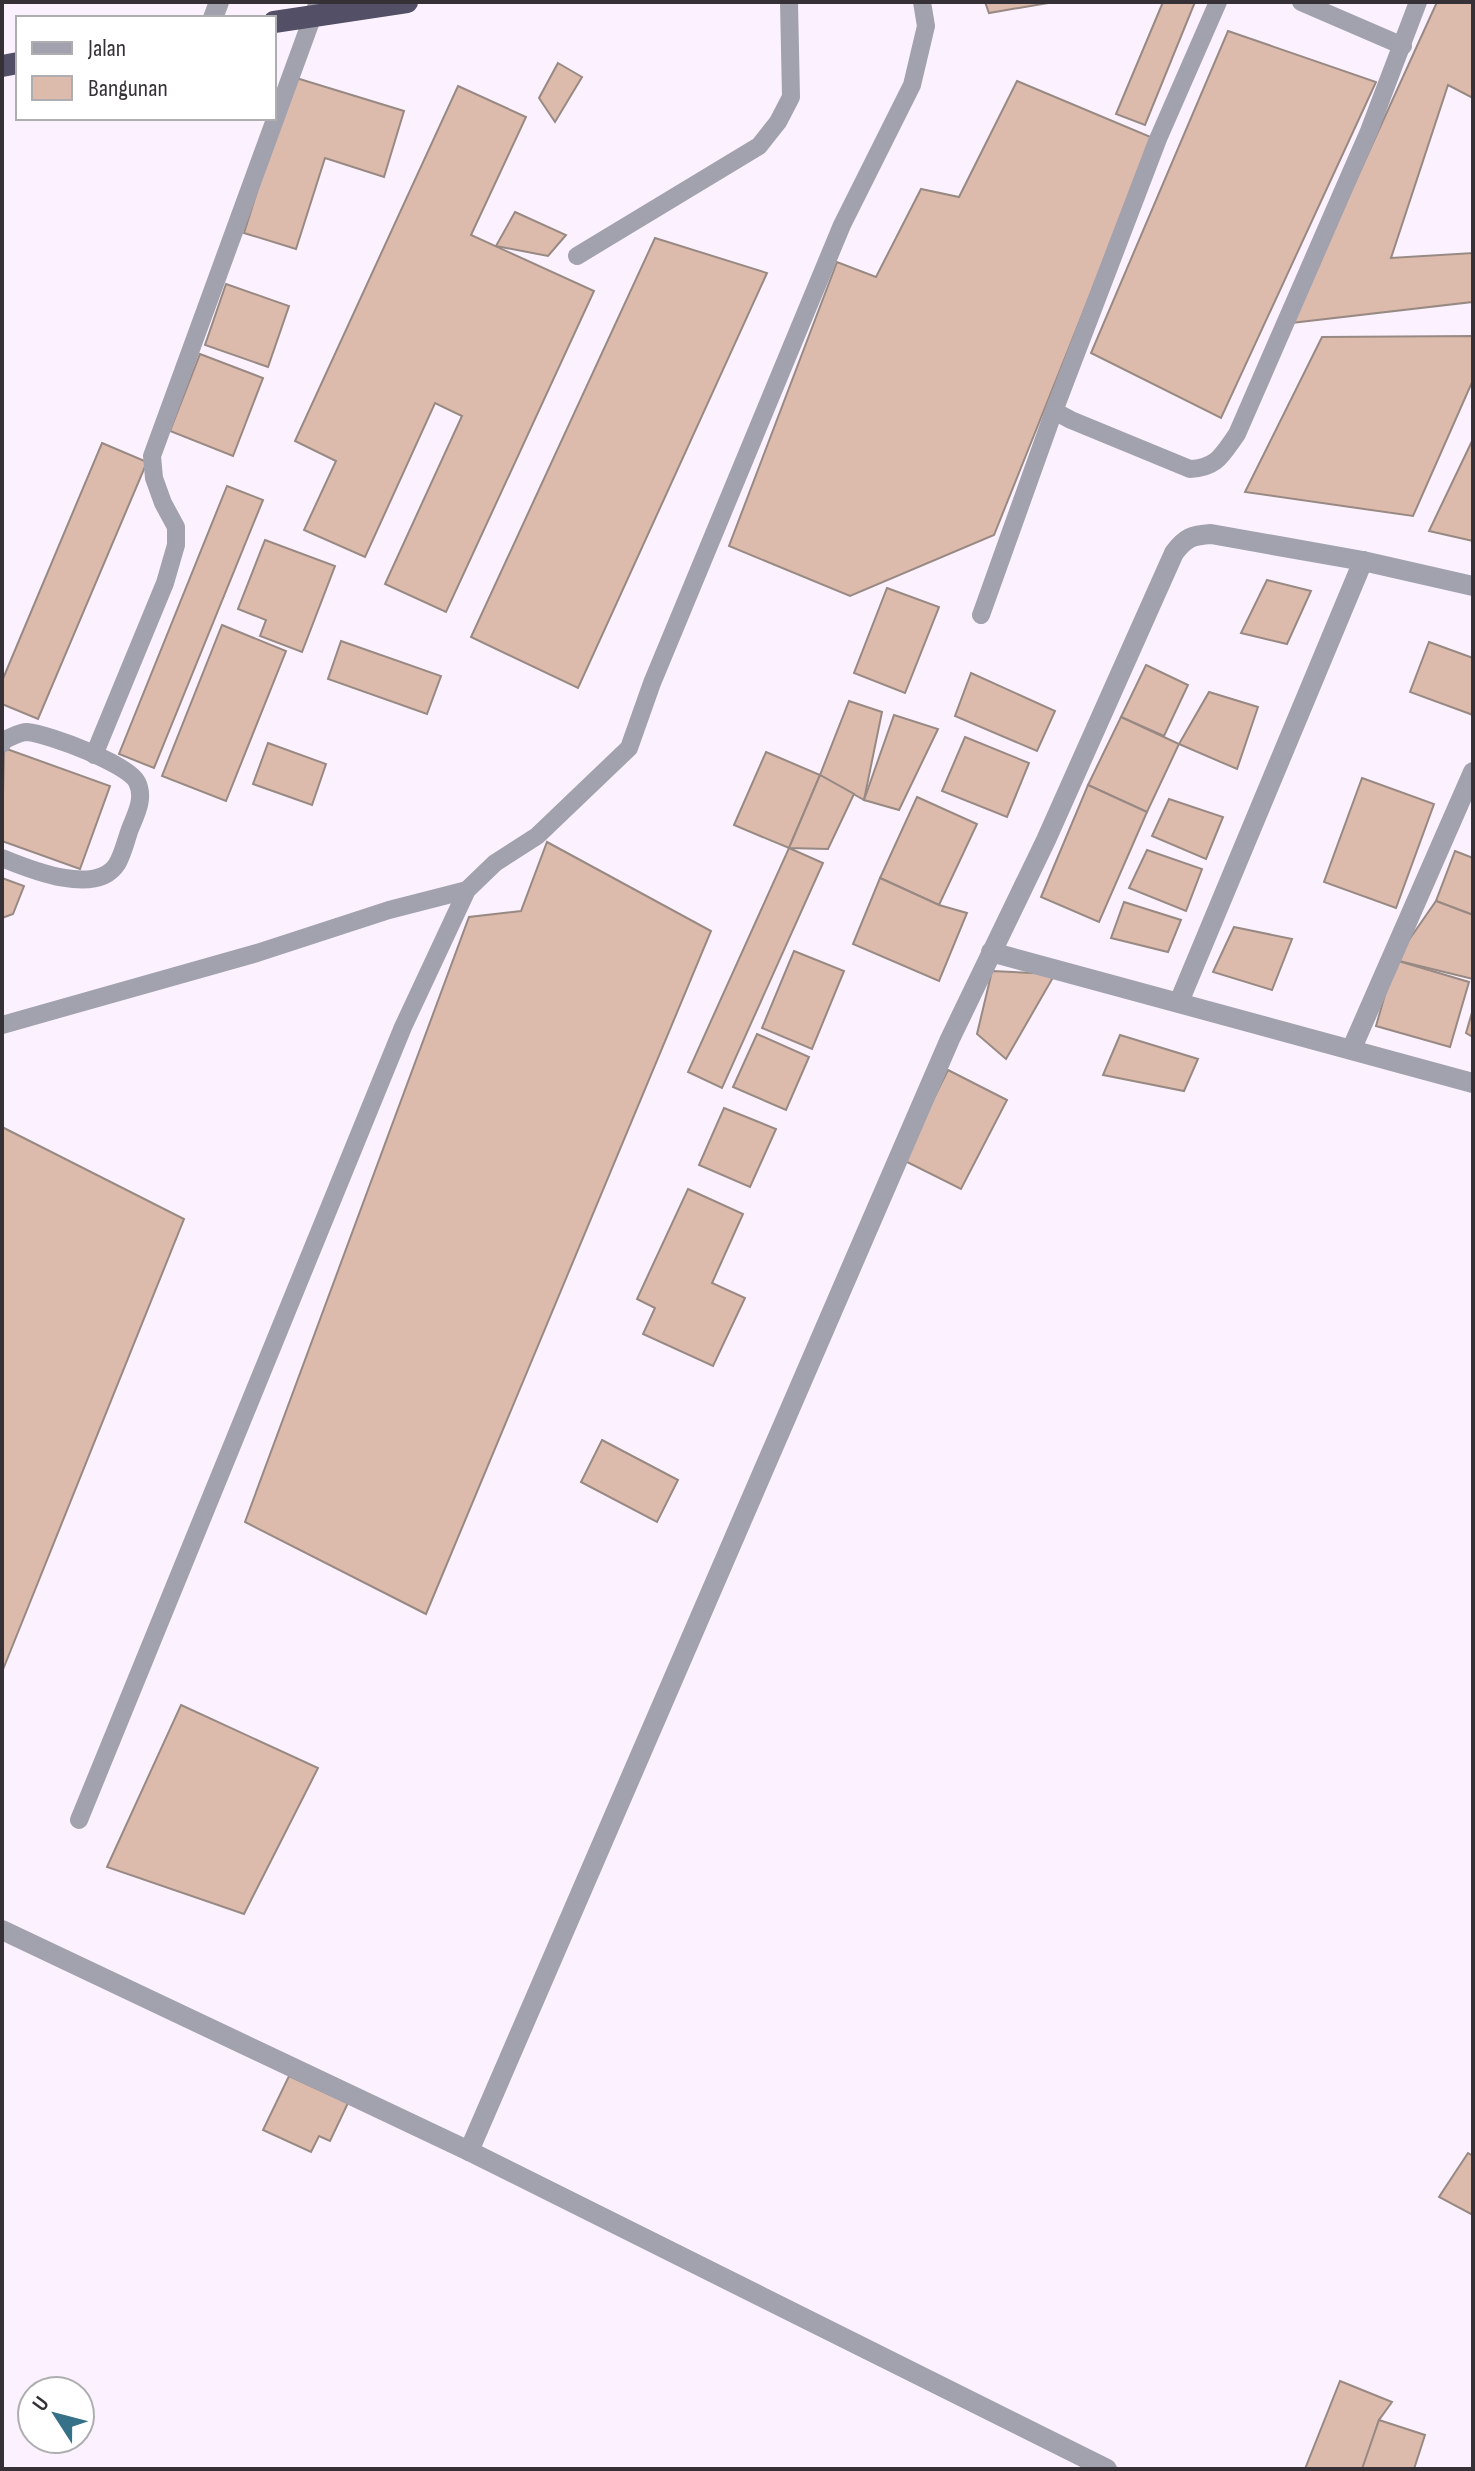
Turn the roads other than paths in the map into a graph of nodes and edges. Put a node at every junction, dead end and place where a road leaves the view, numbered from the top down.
1 (407, 2) edge
2 (789, 2) edge
3 (922, 2) edge
4 (1218, 2) edge
5 (1301, 2) edge
6 (1418, 2) edge
7 (315, 9) edge
8 (276, 21) edge
9 (1403, 46) junction
10 (276, 116) edge
11 (275, 120) edge
12 (577, 256) dead end
13 (1054, 411) junction
14 (1363, 561) junction
15 (1473, 586) edge
16 (981, 615) dead end
17 (2, 744) edge
18 (94, 755) junction
19 (1473, 772) edge
20 (2, 858) edge
21 (467, 890) junction
22 (991, 952) junction
23 (1179, 1002) junction
24 (2, 1025) edge
25 (1352, 1048) junction
26 (1473, 1083) edge
27 (79, 1820) dead end
28 (2, 1930) edge
29 (469, 2151) junction
30 (1107, 2469) edge

1 - 7 highway
2 - 12 lane
3 - 21 lane
4 - 13 lane
5 - 9 lane
6 - 9 lane
7 - 8 highway
7 - 10 lane
9 - 13 lane
11 - 18 lane
13 - 16 lane
14 - 15 street
14 - 22 street
14 - 23 street
17 - 18 lane
18 - 20 lane
19 - 25 street
21 - 24 lane
21 - 27 lane
22 - 23 street
22 - 29 street
23 - 25 street
25 - 26 street
28 - 29 street
29 - 30 street

